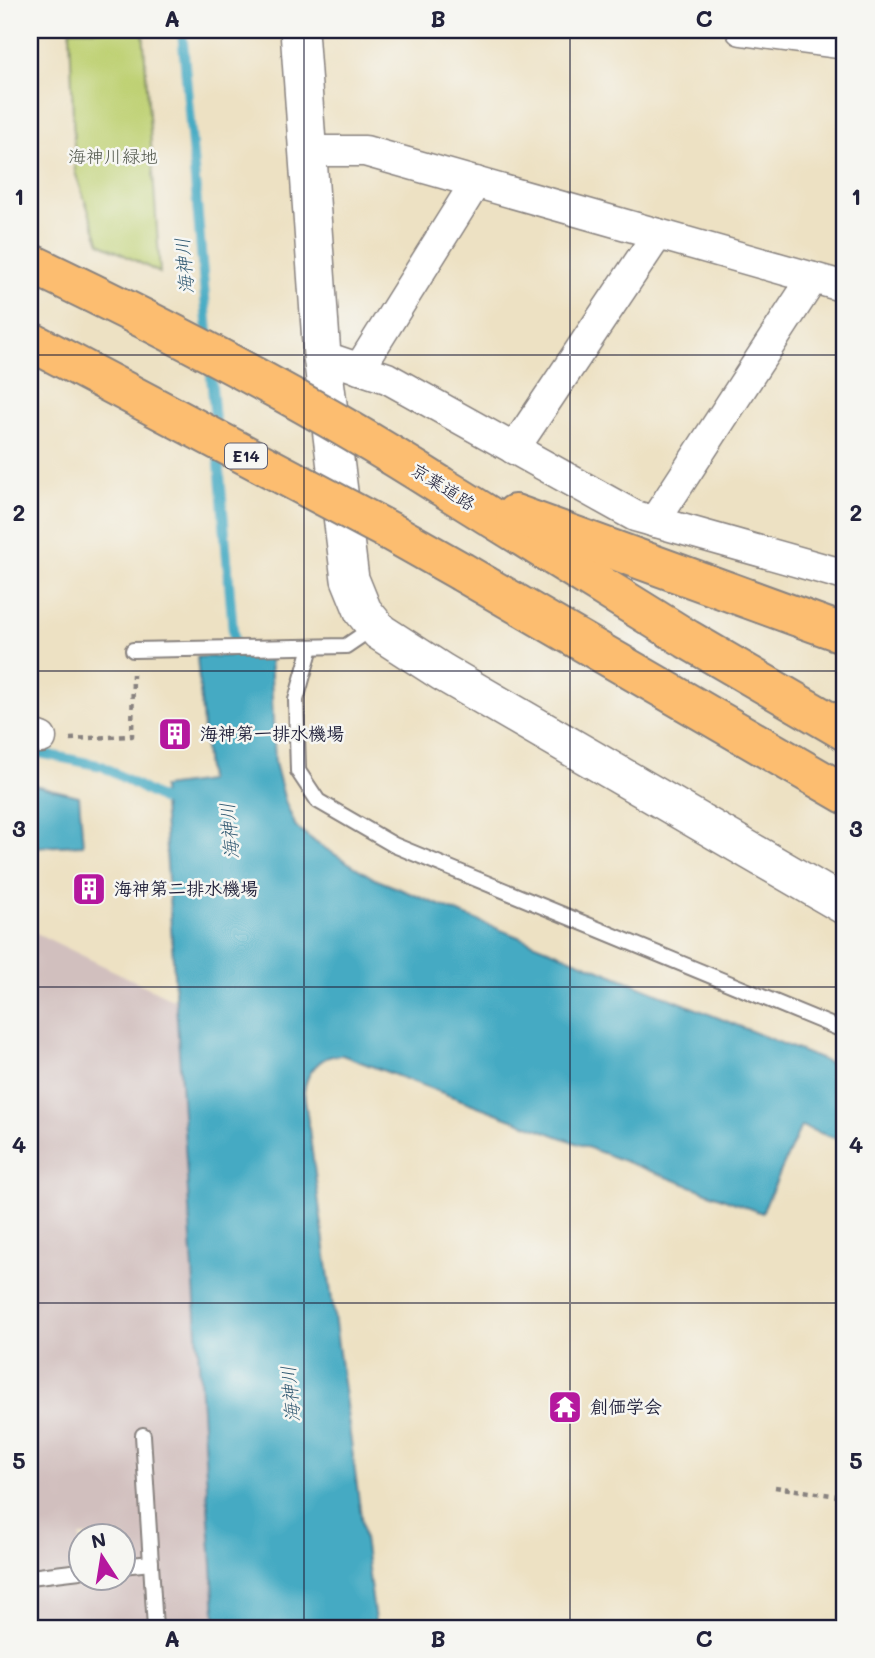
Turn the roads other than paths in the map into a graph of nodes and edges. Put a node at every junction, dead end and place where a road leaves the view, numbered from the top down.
1 (307, 30) edge
2 (741, 30) edge
3 (845, 44) edge
4 (307, 151) junction
5 (476, 183) junction
6 (659, 234) junction
7 (30, 263) edge
8 (813, 278) junction
9 (845, 287) edge
10 (30, 341) edge
11 (321, 356) junction
12 (359, 369) junction
13 (514, 449) junction
14 (441, 486) junction
15 (654, 522) junction
16 (845, 575) edge
17 (375, 626) junction
18 (845, 634) edge
19 (311, 647) junction
20 (133, 650) road end
21 (845, 731) edge
22 (845, 794) edge
23 (845, 906) edge
24 (845, 1031) edge
25 (143, 1435) dead end
26 (151, 1563) junction
27 (136, 1565) edge
28 (66, 1573) edge
29 (30, 1577) edge
30 (155, 1628) edge

1 - 4 street
2 - 3 street
4 - 5 street
4 - 11 street
5 - 6 street
5 - 12 street
6 - 8 street
6 - 13 street
7 - 14 highway, 京葉道路, bridge
8 - 9 street
8 - 15 street
10 - 22 highway, E14, bridge
11 - 12 street
11 - 17 street
12 - 13 street
13 - 15 street
14 - 18 highway
14 - 21 highway, 京葉道路
15 - 16 street
17 - 19 lane
17 - 23 street
19 - 20 lane
19 - 24 lane
25 - 26 lane
26 - 27 lane
26 - 30 lane
28 - 29 lane

